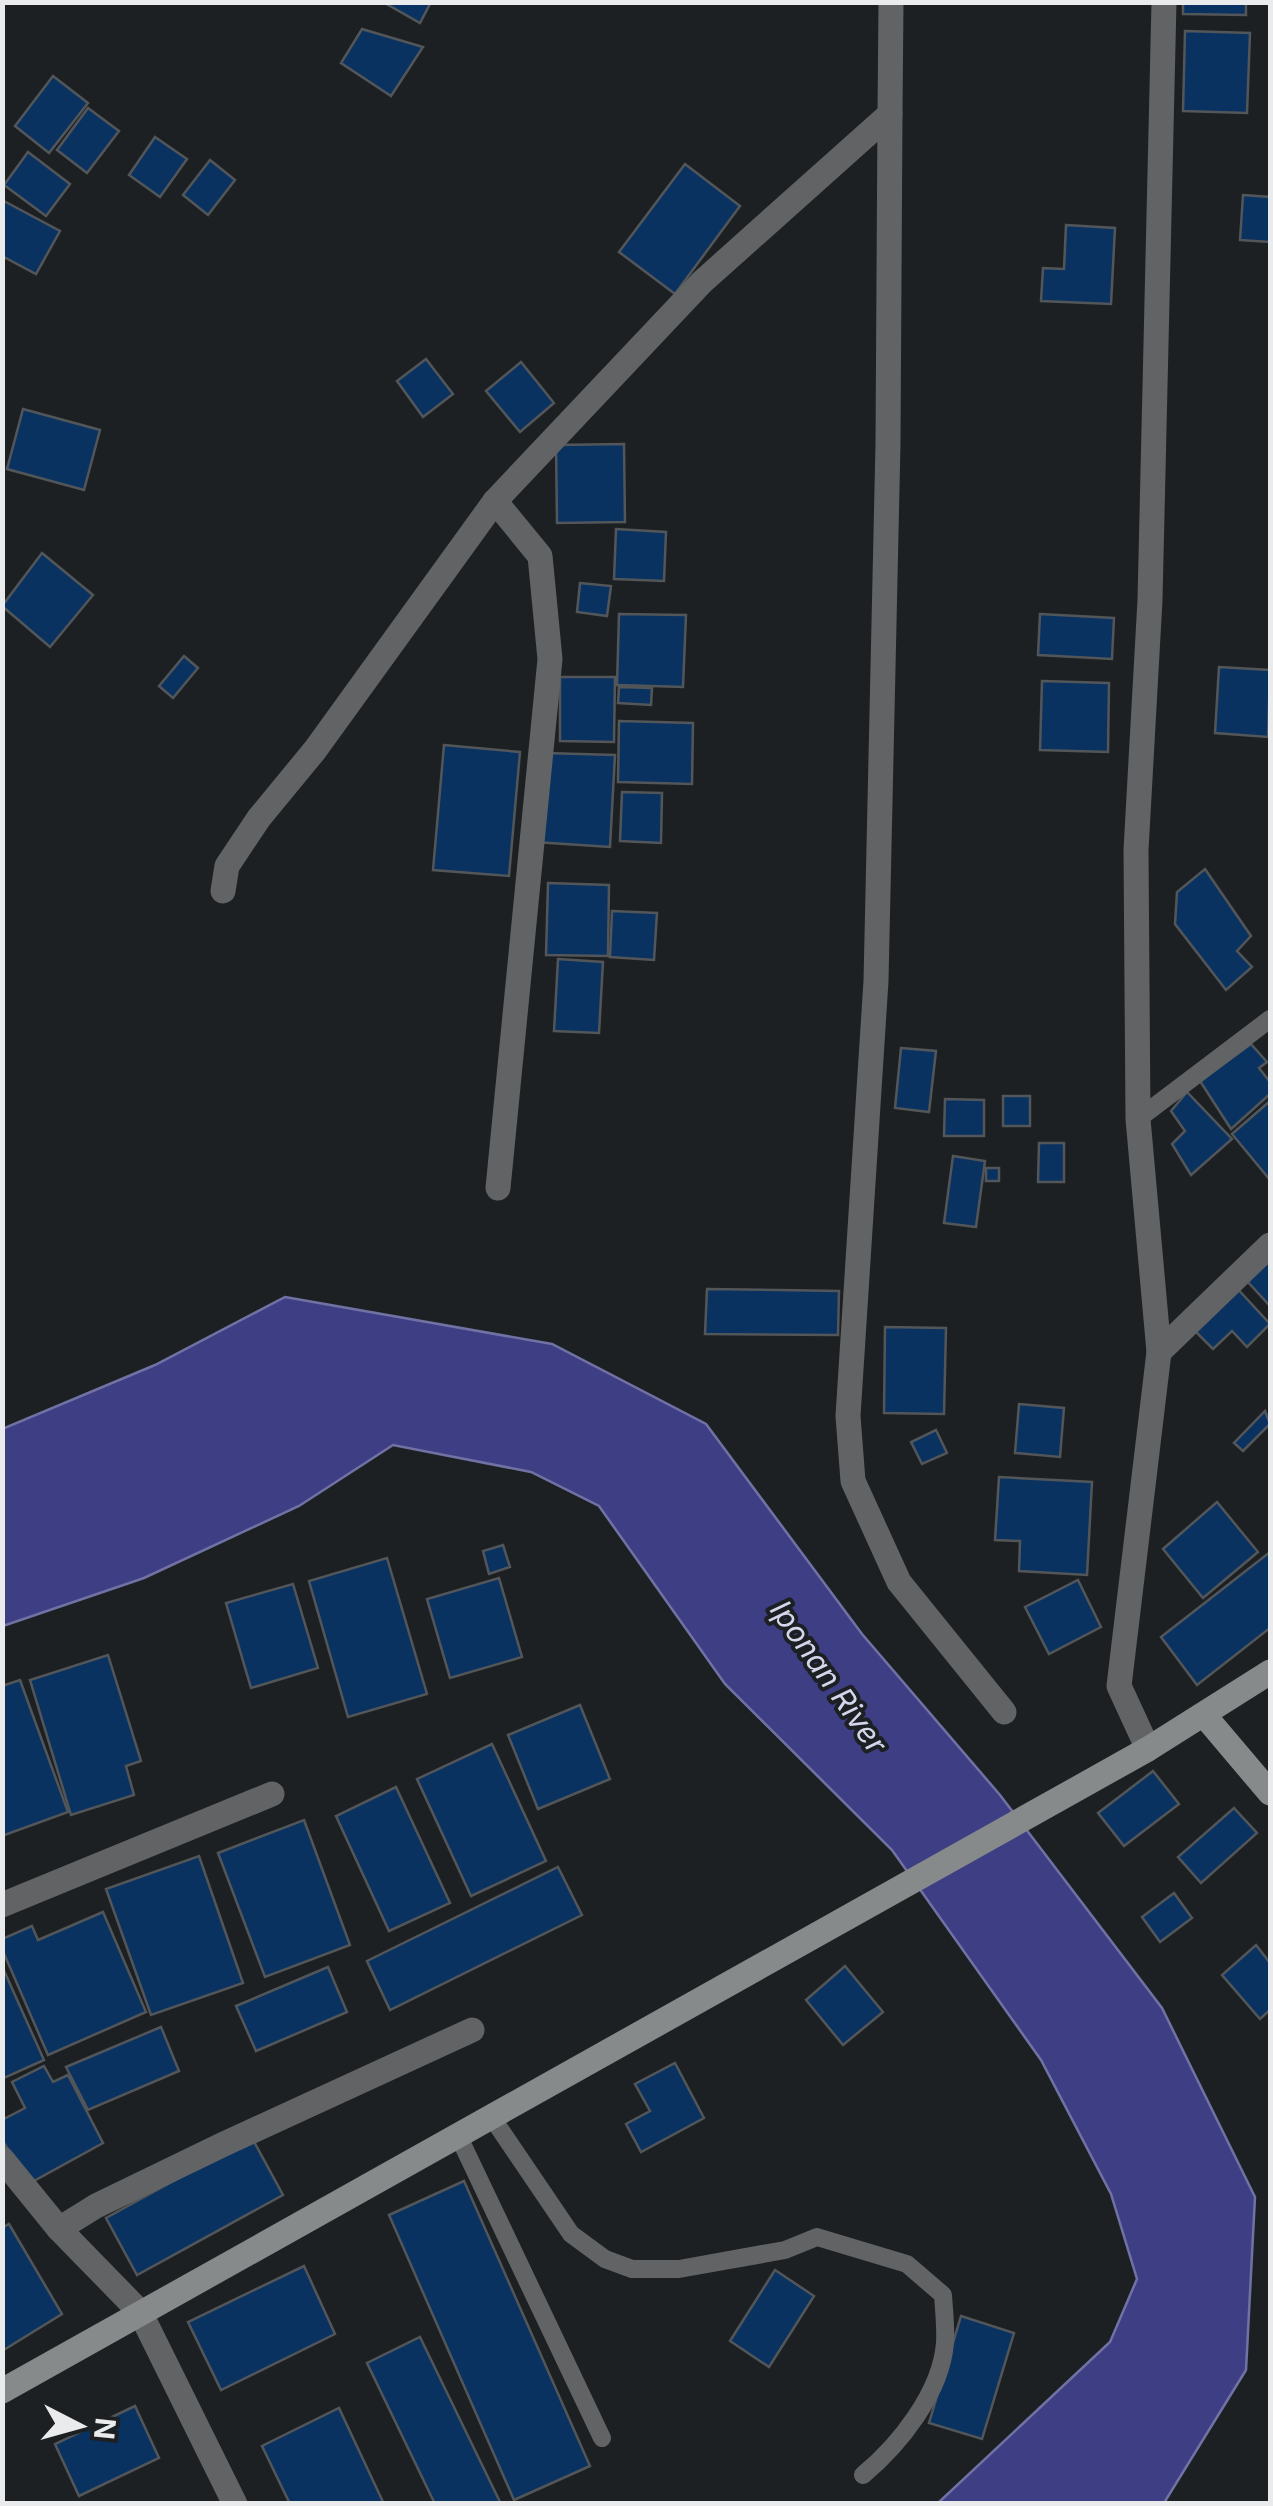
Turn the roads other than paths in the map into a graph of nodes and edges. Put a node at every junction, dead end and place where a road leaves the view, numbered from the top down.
1 (891, 2) edge
2 (1164, 2) edge
3 (890, 114) junction
4 (495, 501) junction
5 (223, 890) dead end
6 (1270, 1019) edge
7 (1138, 1119) junction
8 (498, 1188) dead end
9 (1270, 1245) edge
10 (1159, 1352) junction
11 (1270, 1672) edge
12 (1004, 1712) dead end
13 (1204, 1715) junction
14 (1148, 1749) junction
15 (1270, 1792) edge
16 (272, 1794) dead end
17 (2, 1905) edge
18 (472, 2030) dead end
19 (491, 2116) junction
20 (456, 2134) junction
21 (2, 2159) edge
22 (59, 2229) junction
23 (140, 2312) junction
24 (2, 2391) edge
25 (602, 2438) dead end
26 (862, 2475) dead end
27 (236, 2504) edge

1 - 3 street
2 - 7 street
3 - 4 street
3 - 12 street
4 - 5 street
4 - 8 street
6 - 7 lane
7 - 10 street
9 - 10 street
10 - 14 street
11 - 13 street
13 - 14 street
13 - 15 street
14 - 19 street
16 - 17 street
18 - 22 street
19 - 20 street
19 - 26 lane
20 - 23 street
20 - 25 lane
21 - 22 street
22 - 23 street
23 - 24 street
23 - 27 street

